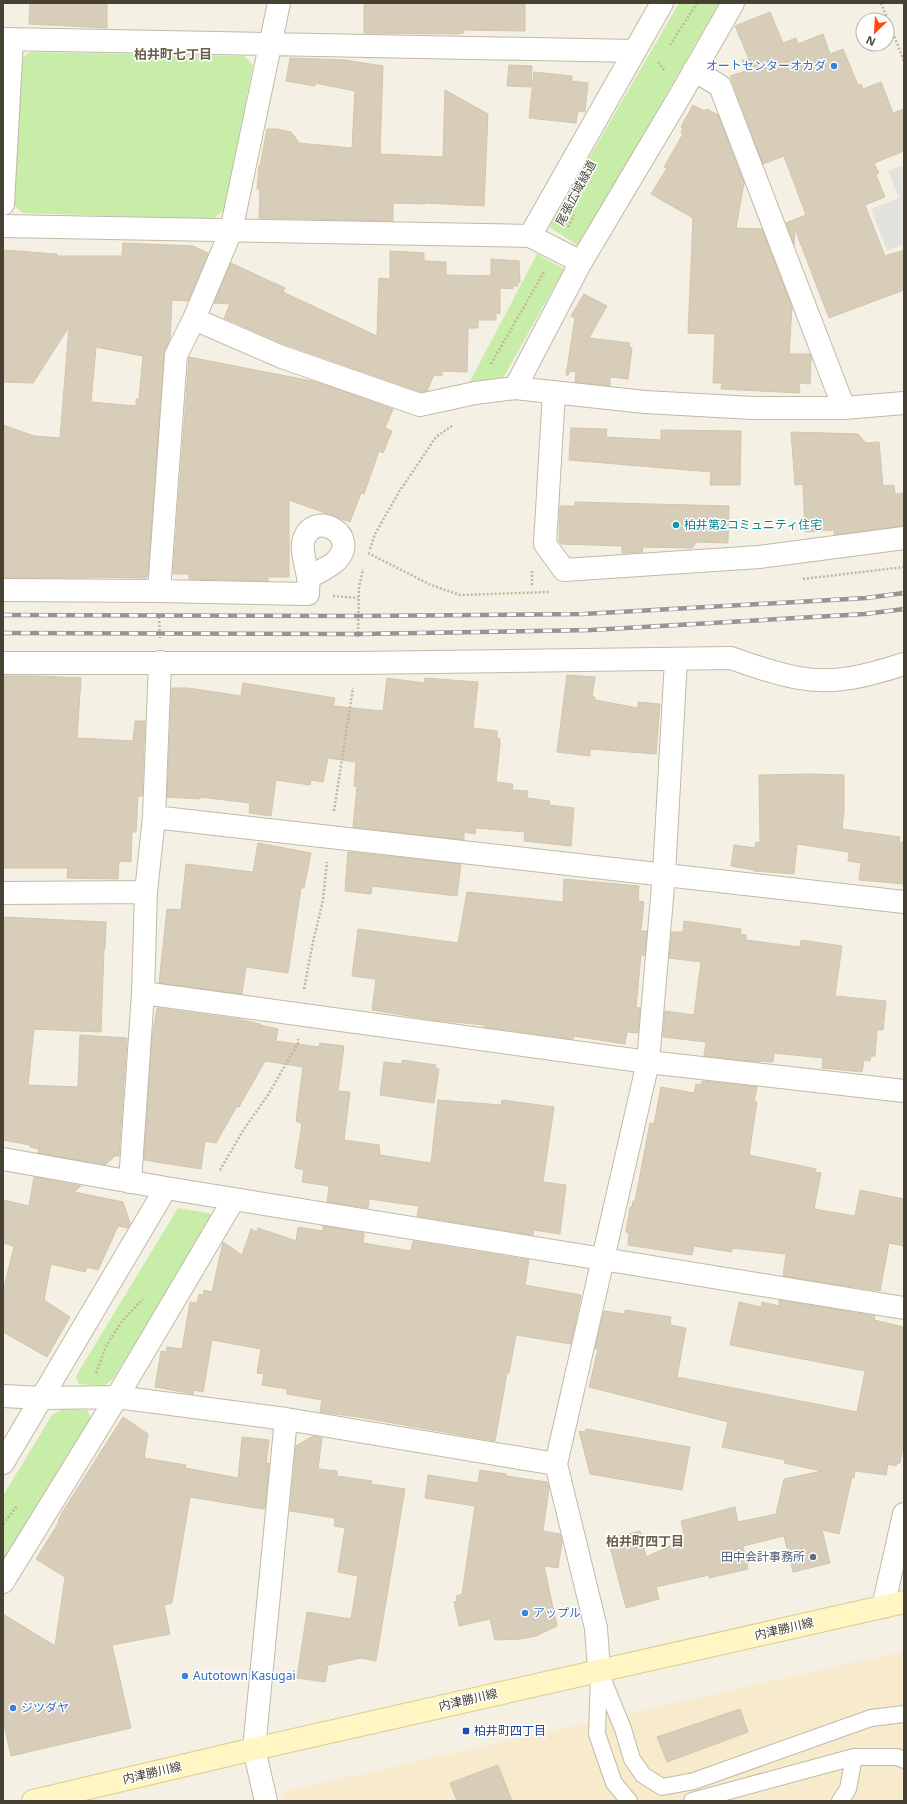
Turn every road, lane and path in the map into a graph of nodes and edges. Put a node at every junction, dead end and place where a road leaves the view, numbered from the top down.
1 (279, 3) edge
2 (662, 3) edge
3 (697, 3) edge
4 (733, 3) edge
5 (881, 3) edge
6 (8, 39) edge
7 (270, 43) junction
8 (638, 43) junction
9 (667, 49) dead end
10 (904, 61) edge
11 (659, 62) junction
12 (656, 68) dead end
13 (694, 70) junction
14 (681, 94) junction
15 (3, 204) edge
16 (576, 211) dead end
17 (3, 226) edge
18 (231, 231) junction
19 (530, 236) junction
20 (557, 250) junction
21 (581, 262) junction
22 (194, 319) junction
23 (516, 388) junction
24 (554, 392) junction
25 (475, 393) junction
26 (904, 403) edge
27 (844, 408) junction
28 (904, 538) edge
29 (532, 565) dead end
30 (308, 578) dead end
31 (532, 586) dead end
32 (3, 590) edge
33 (159, 590) junction
34 (676, 660) junction
35 (160, 662) junction
36 (3, 663) edge
37 (904, 664) edge
38 (154, 817) junction
39 (664, 874) junction
40 (146, 892) junction
41 (3, 893) edge
42 (904, 902) edge
43 (143, 993) junction
44 (648, 1062) junction
45 (904, 1091) edge
46 (3, 1159) edge
47 (130, 1182) junction
48 (166, 1188) junction
49 (234, 1199) junction
50 (602, 1258) junction
51 (904, 1308) edge
52 (3, 1396) edge
53 (117, 1397) junction
54 (42, 1398) junction
55 (286, 1419) junction
56 (3, 1463) edge
57 (556, 1464) junction
58 (904, 1514) edge
59 (3, 1582) edge
60 (894, 1604) edge
61 (599, 1670) junction
62 (904, 1714) edge
63 (254, 1749) junction
64 (854, 1757) junction
65 (904, 1760) edge
66 (32, 1801) edge
67 (266, 1801) edge
68 (629, 1801) edge
69 (692, 1801) edge
70 (840, 1801) edge

1 - 7 street
2 - 8 street
3 - 9 path
4 - 13 street
5 - 10 path
6 - 7 street
6 - 15 street
7 - 8 street
7 - 18 street
8 - 11 path
8 - 19 street
11 - 12 path
11 - 14 path
13 - 14 street
13 - 27 street
14 - 21 street
16 - 20 path, 尾張広域緑道
17 - 18 street
18 - 19 street
18 - 22 street
19 - 20 street
20 - 21 street
20 - 25 path, 尾張広域緑道
21 - 23 street
22 - 25 street
22 - 33 street
23 - 24 street
23 - 25 street
24 - 27 street
24 - 28 street
26 - 27 street
29 - 31 path
30 - 33 street
32 - 33 street
33 - 35 path
34 - 35 street
34 - 37 street
34 - 39 street
35 - 36 street
35 - 38 street
38 - 39 street
38 - 40 street
39 - 42 street
39 - 44 street
40 - 41 street
40 - 43 street
43 - 44 street
43 - 47 street
44 - 45 street
44 - 50 street
46 - 47 street
47 - 48 street
48 - 49 street
48 - 54 street
49 - 50 street
49 - 53 street
50 - 51 street
50 - 57 street
52 - 54 street
53 - 54 street
53 - 55 street
53 - 59 street
54 - 56 street
55 - 57 street
55 - 63 street
57 - 61 street
58 - 60 street
60 - 61 main road, 内津勝川線
61 - 62 lane
61 - 63 main road, 内津勝川線
61 - 68 lane
63 - 66 main road, 内津勝川線
63 - 67 street
64 - 65 lane
64 - 69 lane
64 - 70 lane

